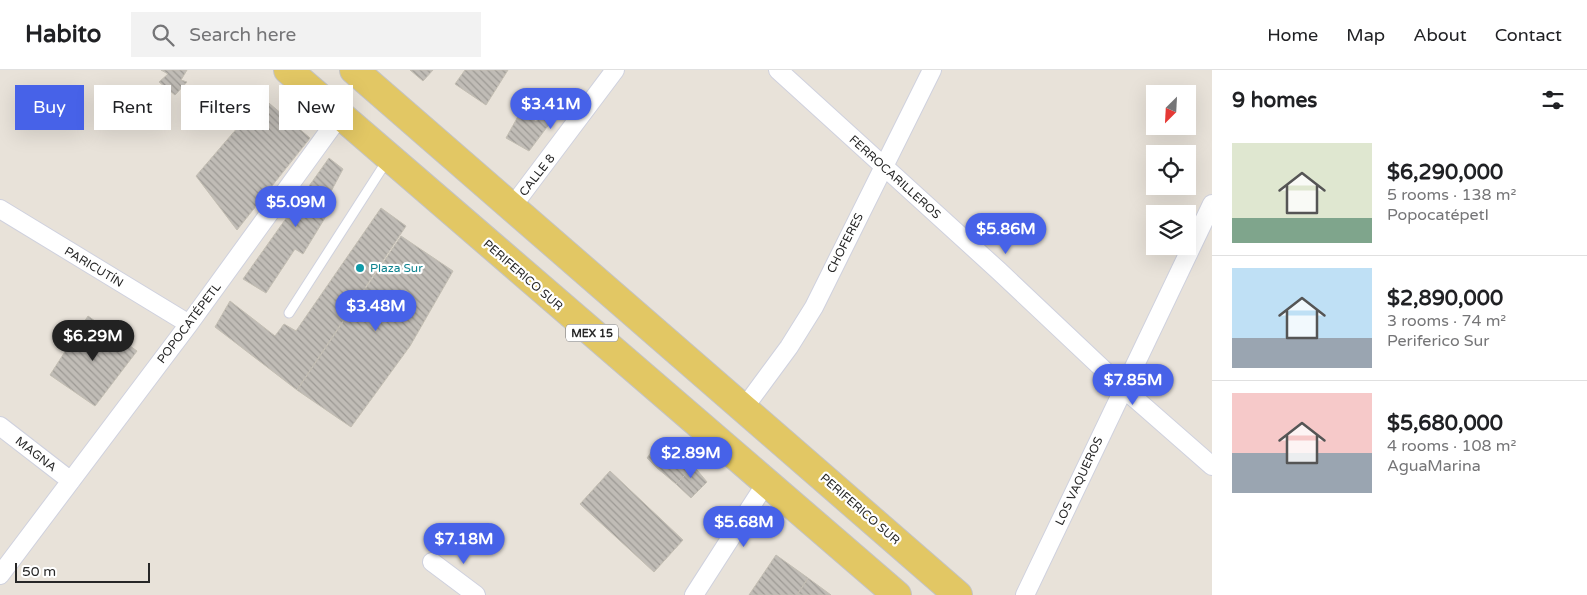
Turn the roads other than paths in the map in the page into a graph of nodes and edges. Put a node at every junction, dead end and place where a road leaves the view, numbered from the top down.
1 (288, 70) edge
2 (354, 70) edge
3 (615, 70) edge
4 (778, 70) edge
5 (932, 70) edge
6 (304, 85) edge
7 (353, 129) edge
8 (330, 130) edge
9 (389, 159) junction
10 (884, 166) junction
11 (1212, 204) edge
12 (512, 207) junction
13 (0, 210) edge
14 (289, 313) dead end
15 (189, 324) junction
16 (1123, 388) junction
17 (744, 408) junction
18 (0, 426) edge
19 (1212, 466) edge
20 (71, 481) junction
21 (766, 483) junction
22 (432, 562) dead end
23 (0, 575) edge
24 (459, 590) edge
25 (476, 595) edge
26 (694, 595) edge
27 (897, 595) edge
28 (958, 595) edge
29 (1025, 595) edge

1 - 6 main road, PERIFERICO SUR / MEX 15
2 - 12 main road, PERIFERICO SUR
3 - 12 street, CALLE 8
4 - 10 street, FERROCARILLEROS
5 - 10 street, CHOFERES
7 - 9 main road, PERIFERICO SUR / MEX 15
8 - 15 street, POPOCATÉPETL
9 - 14 lane
9 - 21 main road, PERIFERICO SUR / MEX 15
10 - 16 street, FERROCARILLEROS
10 - 17 street, CHOFERES
11 - 16 street, LOS VAQUEROS
12 - 17 main road, PERIFERICO SUR
13 - 15 street, PARICUTÍN
15 - 20 street, POPOCATÉPETL
16 - 19 street, FERROCARILLEROS
16 - 29 street, LOS VAQUEROS
17 - 28 main road, PERIFERICO SUR
18 - 20 street, MAGNA
20 - 23 street, POPOCATÉPETL
21 - 26 street
21 - 27 main road, PERIFERICO SUR / MEX 15
22 - 24 street
24 - 25 street

